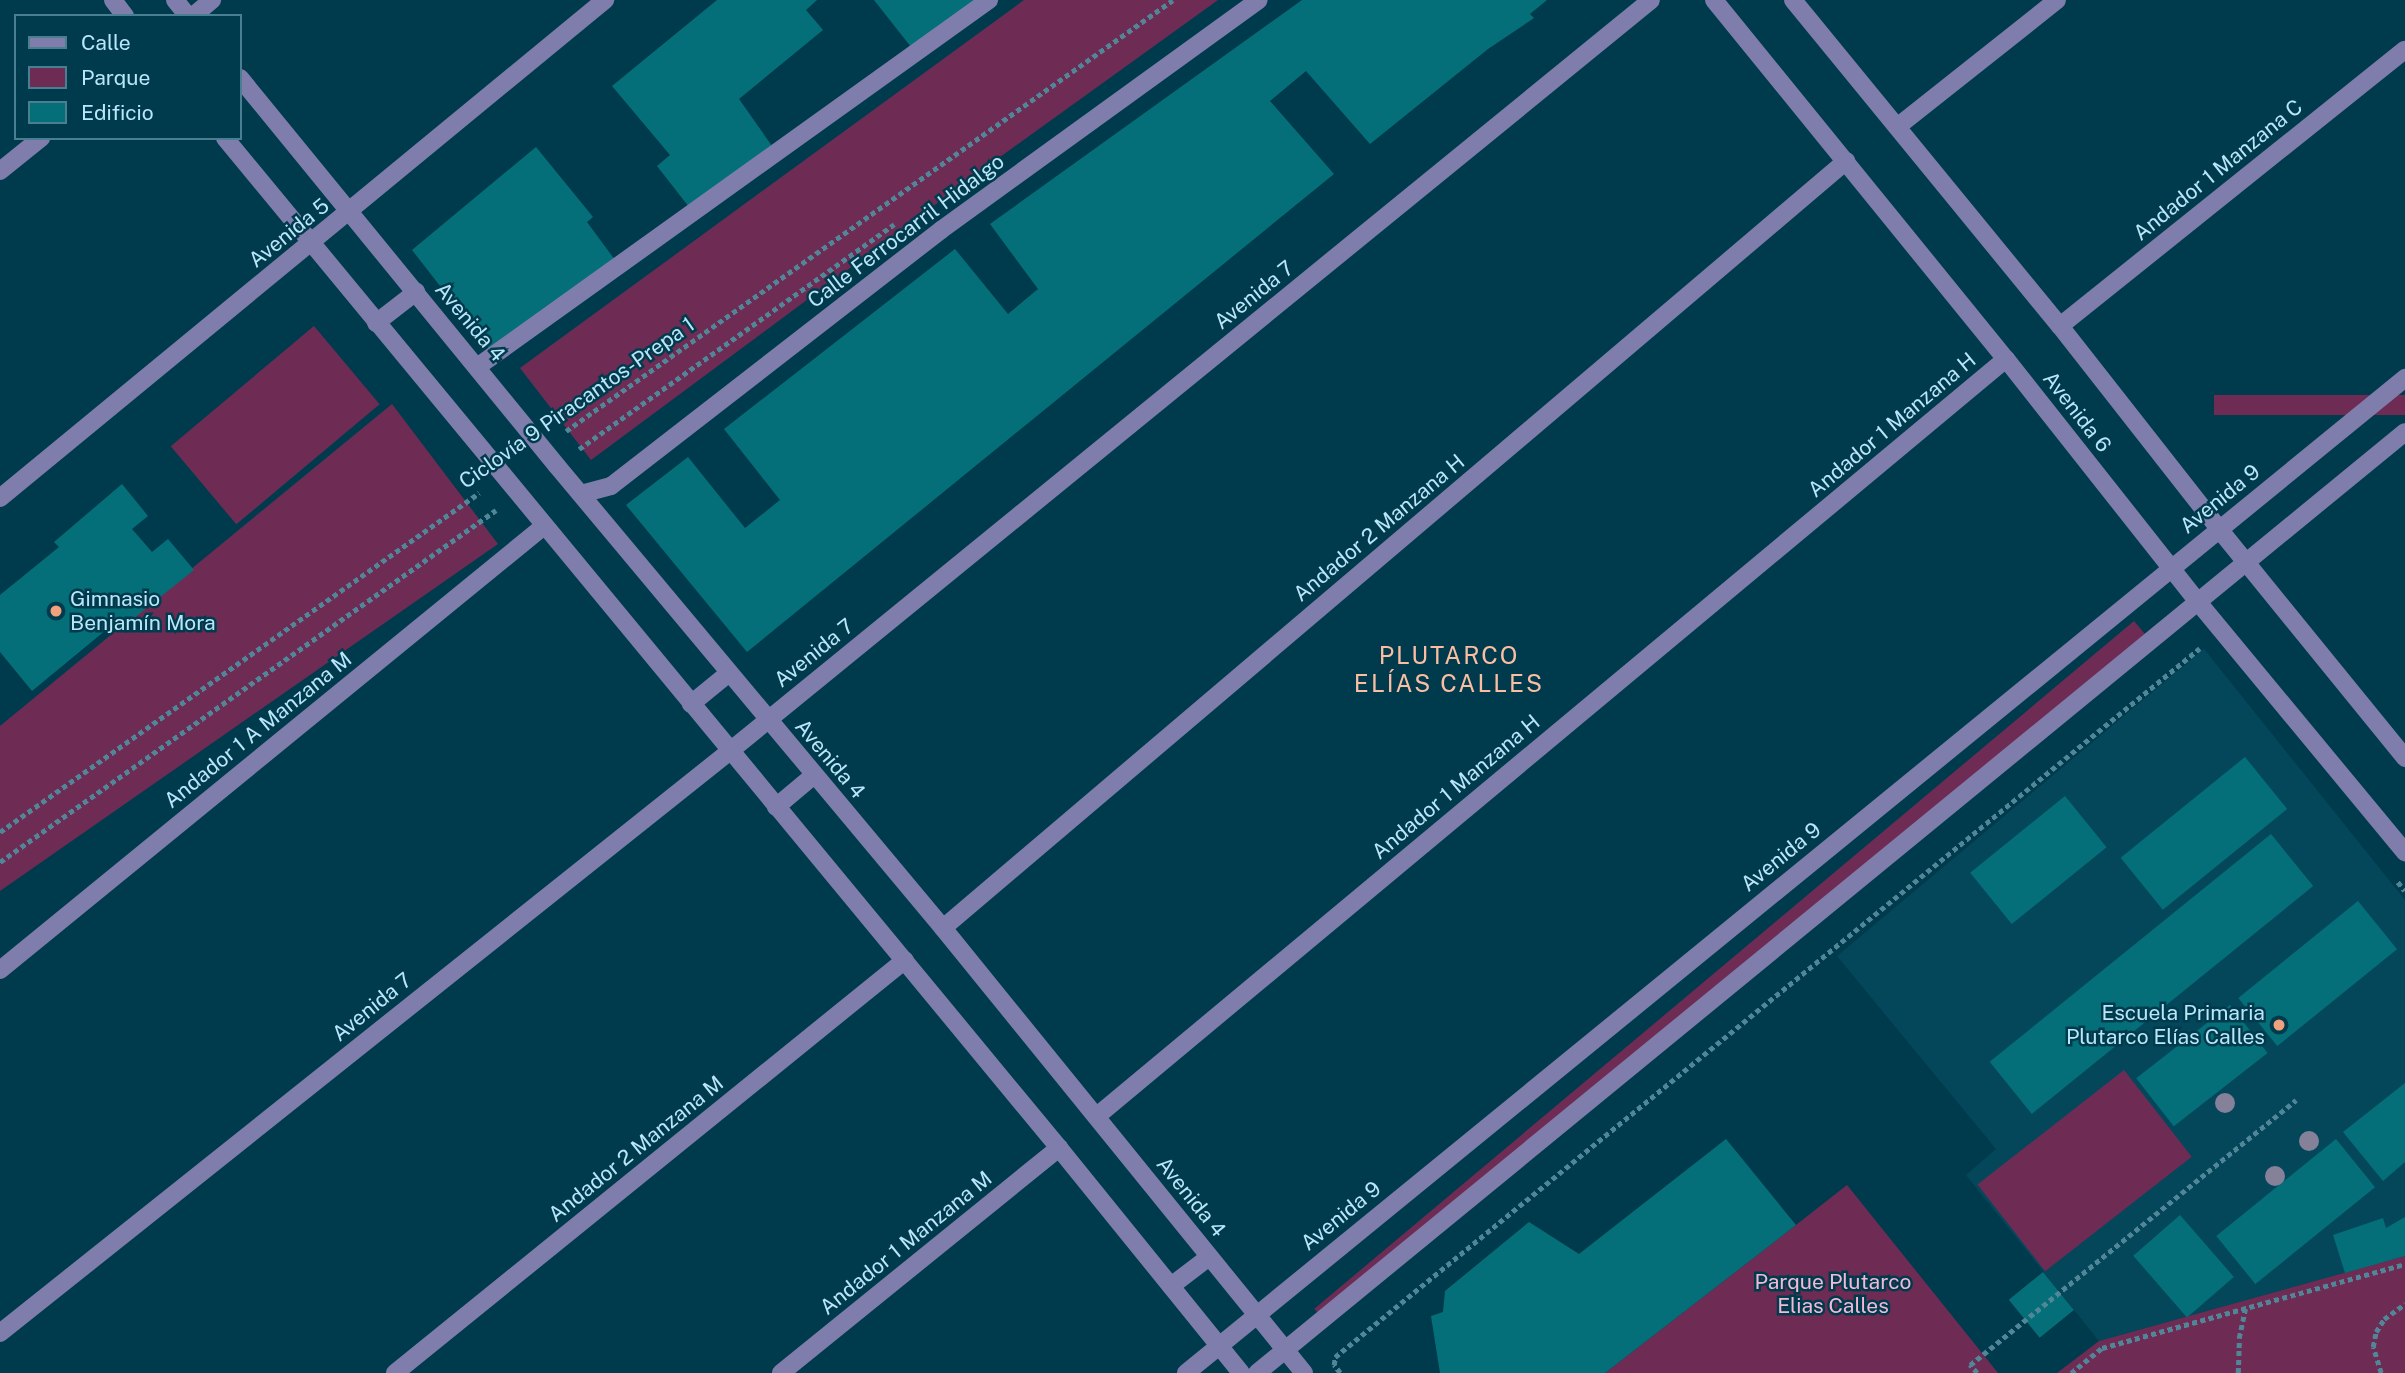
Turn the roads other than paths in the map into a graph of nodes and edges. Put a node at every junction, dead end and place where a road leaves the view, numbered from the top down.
1 (175, 0) edge
2 (212, 0) edge
3 (605, 0) edge
4 (989, 0) edge
5 (1259, 0) edge
6 (1651, 0) edge
7 (1714, 0) edge
8 (1793, 0) edge
9 (2057, 0) edge
10 (188, 14) edge
11 (193, 14) edge
12 (2405, 50) edge
13 (242, 80) edge
14 (1897, 127) junction
15 (39, 140) edge
16 (227, 140) edge
17 (1846, 162) junction
18 (0, 171) edge
19 (350, 212) junction
20 (312, 244) junction
21 (416, 292) junction
22 (376, 323) junction
23 (2060, 326) junction
24 (2006, 359) junction
25 (483, 373) junction
26 (2405, 378) edge
27 (2405, 432) edge
28 (581, 494) junction
29 (0, 498) edge
30 (544, 526) junction
31 (2219, 529) junction
32 (2246, 561) junction
33 (2171, 569) junction
34 (2198, 602) junction
35 (729, 673) junction
36 (691, 704) junction
37 (768, 720) junction
38 (730, 751) junction
39 (2405, 758) edge
40 (814, 775) junction
41 (776, 807) junction
42 (2405, 852) edge
43 (943, 928) junction
44 (905, 960) junction
45 (0, 970) edge
46 (1097, 1116) junction
47 (1059, 1149) junction
48 (1209, 1256) junction
49 (1171, 1286) junction
50 (1256, 1314) junction
51 (0, 1333) edge
52 (1219, 1346) junction
53 (1285, 1350) junction
54 (395, 1373) edge
55 (781, 1373) edge
56 (1186, 1373) edge
57 (1241, 1373) edge
58 (1257, 1373) edge
59 (1304, 1373) edge

1 - 10 street
2 - 11 street
3 - 19 street, Avenida 5
4 - 25 street
5 - 28 street, Calle Ferrocarril Hidalgo
6 - 37 street, Avenida 7
7 - 17 street, Avenida 6
8 - 14 street, Avenida 6
9 - 14 street
12 - 23 street, Andador 1 Manzana C
13 - 19 street, Avenida 4
14 - 23 street, Avenida 6
15 - 18 street
16 - 20 street
17 - 24 street, Avenida 6
17 - 43 street, Andador 2 Manzana H
19 - 20 street, Avenida 5
19 - 21 street, Avenida 4
20 - 22 street
20 - 29 street, Avenida 5
21 - 22 street
21 - 25 street, Avenida 4
22 - 30 street
23 - 31 street, Avenida 6
24 - 33 street, Avenida 6
24 - 46 street, Andador 1 Manzana H
25 - 28 street, Avenida 4
26 - 31 street, Avenida 9
27 - 32 street
28 - 35 street, Avenida 4
30 - 36 street
30 - 45 street, Andador 1 A Manzana M
31 - 32 street, Avenida 6
31 - 33 street, Avenida 9
32 - 34 street
32 - 39 street, Avenida 6
33 - 34 street, Avenida 6
33 - 50 street, Avenida 9
34 - 42 street, Avenida 6
34 - 53 street
35 - 36 street
35 - 37 street, Avenida 4
36 - 38 street
37 - 38 street, Avenida 7
37 - 40 street, Avenida 4
38 - 41 street
38 - 51 street, Avenida 7
40 - 41 street
40 - 43 street, Avenida 4
41 - 44 street
43 - 46 street, Avenida 4
44 - 47 street
44 - 54 street, Andador 2 Manzana M
46 - 48 street, Avenida 4
47 - 49 street
47 - 55 street, Andador 1 Manzana M
48 - 49 street
48 - 50 street, Avenida 4
49 - 52 street
50 - 52 street, Avenida 9
50 - 53 street, Avenida 4
52 - 56 street, Avenida 9
52 - 57 street
53 - 58 street
53 - 59 street, Avenida 4

